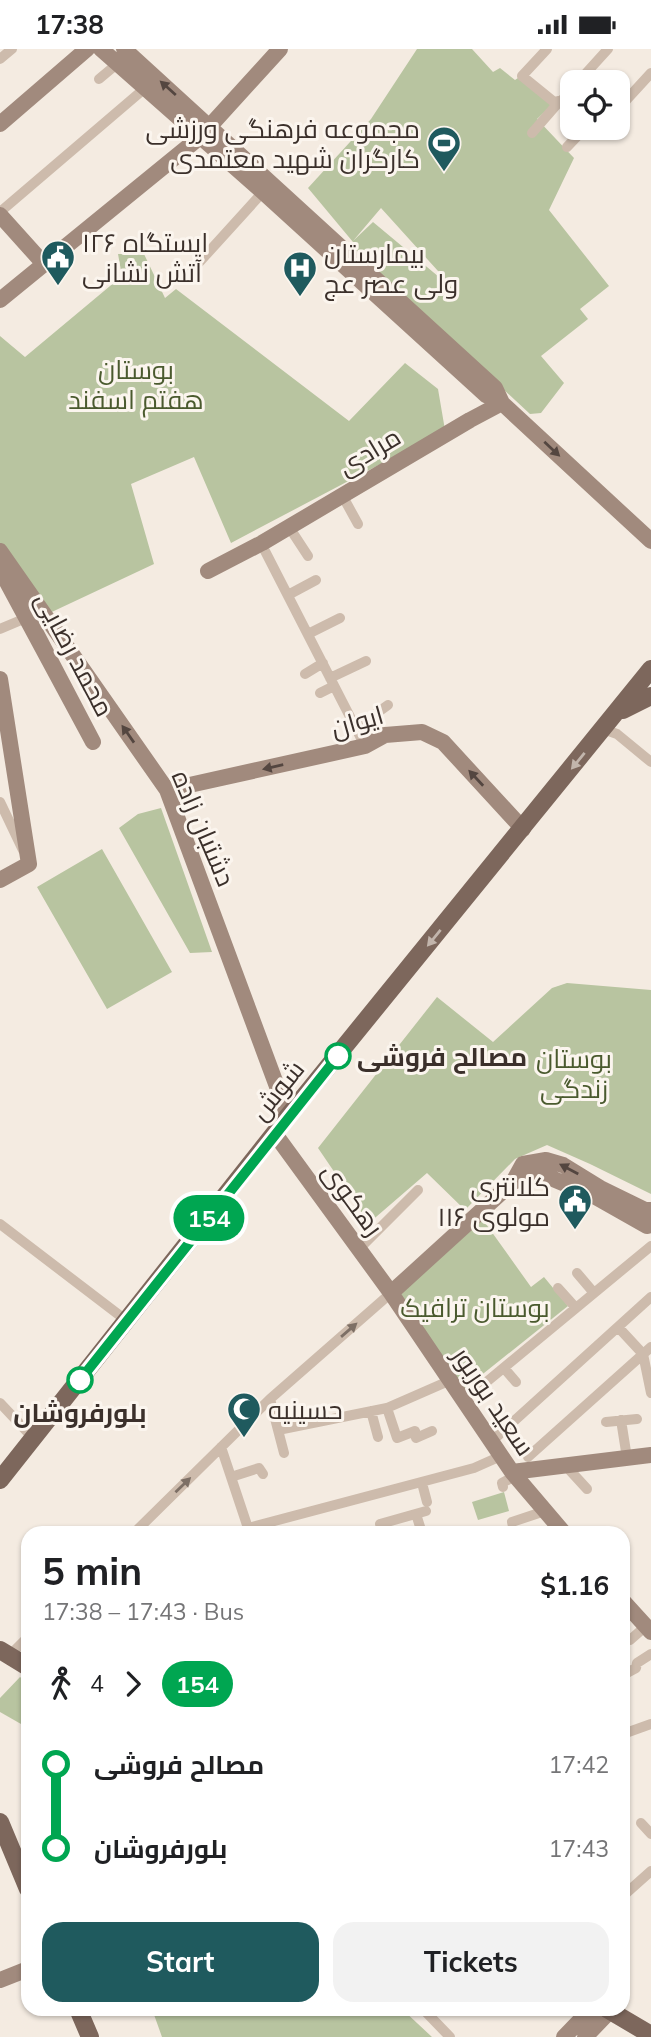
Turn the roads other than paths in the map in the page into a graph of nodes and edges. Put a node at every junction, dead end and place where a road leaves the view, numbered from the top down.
1 (12, 49) edge
2 (87, 49) edge
3 (101, 49) edge
4 (280, 49) edge
5 (547, 49) edge
6 (608, 49) edge
7 (120, 57) edge
8 (0, 59) edge
9 (589, 70) edge
10 (651, 73) edge
11 (99, 79) dead end
12 (145, 89) junction
13 (630, 96) edge
14 (560, 101) edge
15 (560, 102) edge
16 (0, 124) edge
17 (205, 132) junction
18 (533, 133) dead end
19 (574, 140) edge
20 (567, 147) dead end
21 (263, 192) junction
22 (292, 210) junction
23 (2, 222) edge
24 (44, 264) junction
25 (185, 278) dead end
26 (0, 300) edge
27 (502, 403) junction
28 (342, 495) junction
29 (358, 524) dead end
30 (289, 527) junction
31 (651, 541) edge
32 (264, 547) junction
33 (0, 551) edge
34 (307, 556) dead end
35 (0, 570) edge
36 (208, 571) dead end
37 (316, 580) dead end
38 (288, 595) junction
39 (26, 618) junction
40 (340, 618) dead end
41 (0, 629) edge
42 (308, 634) junction
43 (366, 661) dead end
44 (323, 663) junction
45 (651, 670) edge
46 (305, 674) dead end
47 (0, 679) edge
48 (332, 682) junction
49 (320, 693) dead end
50 (651, 696) edge
51 (388, 705) dead end
52 (617, 712) junction
53 (356, 728) junction
54 (603, 729) junction
55 (365, 746) junction
56 (651, 762) edge
57 (167, 790) junction
58 (0, 802) edge
59 (523, 829) junction
60 (29, 864) junction
61 (0, 880) edge
62 (289, 1116) junction
63 (275, 1134) junction
64 (418, 1190) dead end
65 (650, 1220) edge
66 (0, 1224) edge
67 (650, 1247) edge
68 (359, 1248) junction
69 (577, 1273) dead end
70 (558, 1288) dead end
71 (391, 1293) junction
72 (594, 1293) junction
73 (651, 1297) edge
74 (576, 1308) junction
75 (127, 1321) junction
76 (618, 1327) junction
77 (647, 1351) edge
78 (504, 1368) junction
79 (451, 1380) junction
80 (516, 1382) dead end
81 (650, 1386) edge
82 (270, 1399) junction
83 (463, 1399) junction
84 (0, 1403) edge
85 (387, 1408) junction
86 (371, 1411) junction
87 (637, 1419) dead end
88 (621, 1420) junction
89 (606, 1422) dead end
90 (278, 1430) junction
91 (432, 1431) dead end
92 (378, 1437) dead end
93 (33, 1438) junction
94 (491, 1441) junction
95 (221, 1447) junction
96 (284, 1453) dead end
97 (651, 1455) edge
98 (500, 1456) junction
99 (528, 1457) dead end
100 (627, 1458) junction
101 (565, 1465) junction
102 (262, 1474) dead end
103 (514, 1474) junction
104 (231, 1477) junction
105 (0, 1480) edge
106 (422, 1483) junction
107 (503, 1487) dead end
108 (587, 1489) dead end
109 (423, 1509) junction
110 (545, 1511) junction
111 (141, 1526) edge
112 (248, 1526) edge
113 (264, 1526) edge
114 (381, 1526) edge
115 (422, 1526) edge
116 (513, 1526) edge
117 (558, 1526) edge
118 (630, 1609) edge
119 (649, 1629) edge
120 (630, 1640) dead end
121 (21, 1642) edge
122 (5, 1653) edge
123 (651, 1654) edge
124 (21, 1663) edge
125 (630, 1671) edge
126 (649, 1729) edge
127 (630, 1733) edge
128 (0, 1822) edge
129 (641, 1823) dead end
130 (651, 1834) edge
131 (651, 1871) edge
132 (21, 1872) edge
133 (630, 1890) edge
134 (21, 1972) edge
135 (0, 1980) edge
136 (81, 2016) edge
137 (430, 2016) edge
138 (584, 2016) edge
139 (604, 2016) edge
140 (619, 2016) edge
141 (651, 2035) edge
142 (90, 2037) edge
143 (450, 2037) edge
144 (564, 2037) edge
145 (585, 2037) edge

1 - 8 street
2 - 16 street
3 - 7 street
4 - 17 street
5 - 14 street
6 - 9 street
7 - 11 street
7 - 12 street
17 -> 7 street
10 - 13 street
12 - 17 street
12 - 23 street
15 - 18 street
17 - 21 street
17 - 22 street
17 - 24 street
19 - 20 street
21 - 22 street
21 - 25 street
22 - 27 street
23 - 24 street
24 - 26 street
27 - 28 street, مرادی
27 -> 31 street
28 - 29 street
28 - 30 street, مرادی
30 - 32 street, مرادی
30 - 34 street
32 - 36 street, مرادی
32 - 38 street
57 -> 33 street, دشتبان زاده
35 - 39 street, محمد رضایی
35 - 39 street, محمد رضایی
37 - 38 street
38 - 42 street
39 - 41 street
40 - 42 street
42 - 44 street
43 - 48 street
44 - 46 street
44 - 48 street
45 - 52 main road, شوش
47 - 60 street
48 - 49 street
48 - 53 street
50 - 52 main road
51 - 53 street
52 - 54 main road, شوش
53 - 55 street
54 - 56 street
54 -> 59 main road, شوش
55 -> 57 street, ایوان
59 -> 55 street, ایوان
57 - 62 street, دشتبان زاده
58 - 60 street
59 -> 62 main road, شوش
60 - 61 street
62 - 63 main road, شوش
63 - 68 street, رهکوی
63 - 75 main road, شوش
64 - 68 street
65 - 67 street
65 - 71 street
66 - 75 street
67 - 72 street
68 - 71 street, رهکوی
69 - 72 street
70 - 74 street
71 - 79 street, سعید بوربور
82 -> 71 street
72 - 74 street
73 - 76 street
74 - 78 street
75 - 93 main road, شوش
76 - 77 street
76 - 94 street
77 - 81 street
77 - 99 street
78 - 80 street
78 - 83 street
79 - 83 street, سعید بوربور
79 - 85 street
82 - 90 street
82 - 95 street
83 - 94 street, سعید بوربور
84 - 93 street
85 - 86 street
85 - 91 street
86 - 90 street
86 - 92 street
87 - 88 street
88 - 89 street
88 - 100 street
90 - 96 street
93 - 105 main road, شوش
94 - 98 street, سعید بوربور
95 - 104 street
111 -> 95 street
97 - 100 street
98 - 103 street, سعید بوربور
98 - 106 street
100 - 101 street
101 - 103 street
101 - 108 street
102 - 104 street
103 - 107 street
103 - 110 street, سعید بوربور
104 - 112 street
106 - 109 street
106 - 113 street
109 - 114 street
109 - 115 street
110 - 116 street
110 - 117 street, سعید بوربور
118 - 119 street
119 - 120 street
121 - 122 street
122 - 124 main road
123 - 125 street
126 - 127 street
128 - 132 main road
129 - 130 street
131 - 133 street
134 - 135 street
136 - 142 main road
137 - 143 street
138 - 144 street
139 - 145 street
140 - 141 main road

